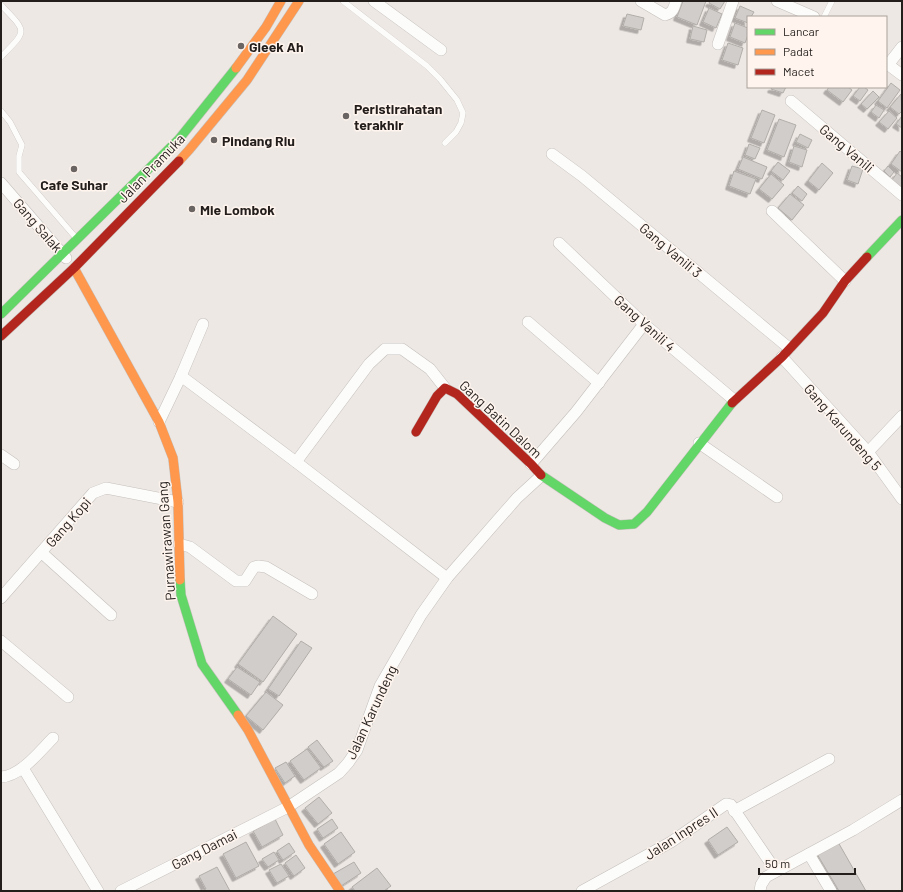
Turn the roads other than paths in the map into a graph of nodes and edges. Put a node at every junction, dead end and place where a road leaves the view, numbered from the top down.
1 (280, 1) edge
2 (299, 1) edge
3 (343, 1) edge
4 (374, 1) edge
5 (641, 1) edge
6 (676, 1) edge
7 (733, 1) edge
8 (777, 1) edge
9 (832, 1) edge
10 (1, 5) edge
11 (791, 13) edge
12 (808, 16) edge
13 (824, 16) edge
14 (718, 44) dead end
15 (902, 46) edge
16 (441, 50) dead end
17 (1, 57) edge
18 (887, 64) edge
19 (234, 71) junction
20 (902, 76) edge
21 (247, 80) junction
22 (791, 102) dead end
23 (1, 112) edge
24 (444, 143) dead end
25 (552, 154) dead end
26 (1, 183) edge
27 (902, 194) edge
28 (772, 210) dead end
29 (902, 220) edge
30 (78, 240) junction
31 (559, 243) dead end
32 (63, 254) junction
33 (74, 268) junction
34 (845, 281) junction
35 (1, 314) edge
36 (528, 322) dead end
37 (203, 324) dead end
38 (644, 324) junction
39 (1, 336) edge
40 (786, 353) junction
41 (181, 376) junction
42 (599, 383) junction
43 (445, 388) junction
44 (734, 400) junction
45 (902, 416) edge
46 (159, 422) junction
47 (416, 432) dead end
48 (699, 443) junction
49 (868, 452) junction
50 (1, 455) edge
51 (296, 462) junction
52 (14, 464) dead end
53 (531, 464) junction
54 (541, 476) junction
55 (777, 497) dead end
56 (902, 499) edge
57 (178, 502) junction
58 (179, 544) junction
59 (42, 553) junction
60 (447, 578) junction
61 (312, 594) dead end
62 (1, 598) edge
63 (111, 615) dead end
64 (1, 641) edge
65 (68, 697) dead end
66 (54, 738) dead end
67 (829, 759) dead end
68 (23, 768) junction
69 (1, 778) edge
70 (902, 800) edge
71 (288, 806) junction
72 (734, 811) junction
73 (810, 854) junction
74 (776, 871) junction
75 (98, 891) edge
76 (121, 891) edge
77 (340, 891) edge
78 (584, 891) edge
79 (760, 891) edge
80 (831, 891) edge

1 - 19 street, Jalan Pramuka
2 - 21 street, Jalan Pramuka
3 - 24 lane
4 - 16 street
5 - 6 street
7 - 14 street
8 - 11 street
9 - 13 lane
10 - 17 lane
11 - 12 street
15 - 18 street
18 - 20 street
19 - 21 street
19 - 30 street, Jalan Pramuka
21 - 33 street, Jalan Pramuka
22 - 27 street, Gang Vanili
23 - 30 lane
25 - 40 street, Gang Vanili 3
26 - 32 street, Gang Salak
28 - 34 street
29 - 34 street, Gang Batin Dalom
30 - 32 street, Jalan Pramuka
31 - 38 street, Gang Vanili 4
32 - 33 street, Gang Salak
32 - 35 street, Jalan Pramuka
33 - 39 street, Jalan Pramuka
33 - 46 street, Purnawirawan Gang
34 - 40 street, Gang Batin Dalom
36 - 42 street
37 - 41 street
38 - 42 street
38 - 44 street, Gang Vanili 4
40 - 44 street, Gang Batin Dalom
40 - 49 street, Gang Karundeng 5
41 - 46 street
41 - 51 street
42 - 53 street
43 - 47 street, Gang Batin Dalom
43 - 51 street
43 - 53 street, Gang Batin Dalom
44 - 48 street, Gang Batin Dalom
45 - 49 street
46 - 57 street, Purnawirawan Gang
48 - 54 street, Gang Batin Dalom
48 - 55 street
49 - 56 street, Gang Karundeng 5
50 - 52 street
51 - 60 street
53 - 54 street, Gang Batin Dalom
54 - 60 street, Jalan Karundeng
57 - 58 street, Purnawirawan Gang
57 - 59 street, Gang Kopi
58 - 61 street
58 - 71 street, Purnawirawan Gang
59 - 62 street, Gang Kopi
59 - 63 street
60 - 71 street, Jalan Karundeng
64 - 65 street
66 - 68 street
67 - 72 street
68 - 69 street
68 - 75 street
70 - 73 street
71 - 76 street, Gang Damai
71 - 77 street, Purnawirawan Gang
72 - 74 street, Jalan Inpres II
72 - 78 street, Jalan Inpres II
73 - 74 street
73 - 80 street
74 - 79 street

